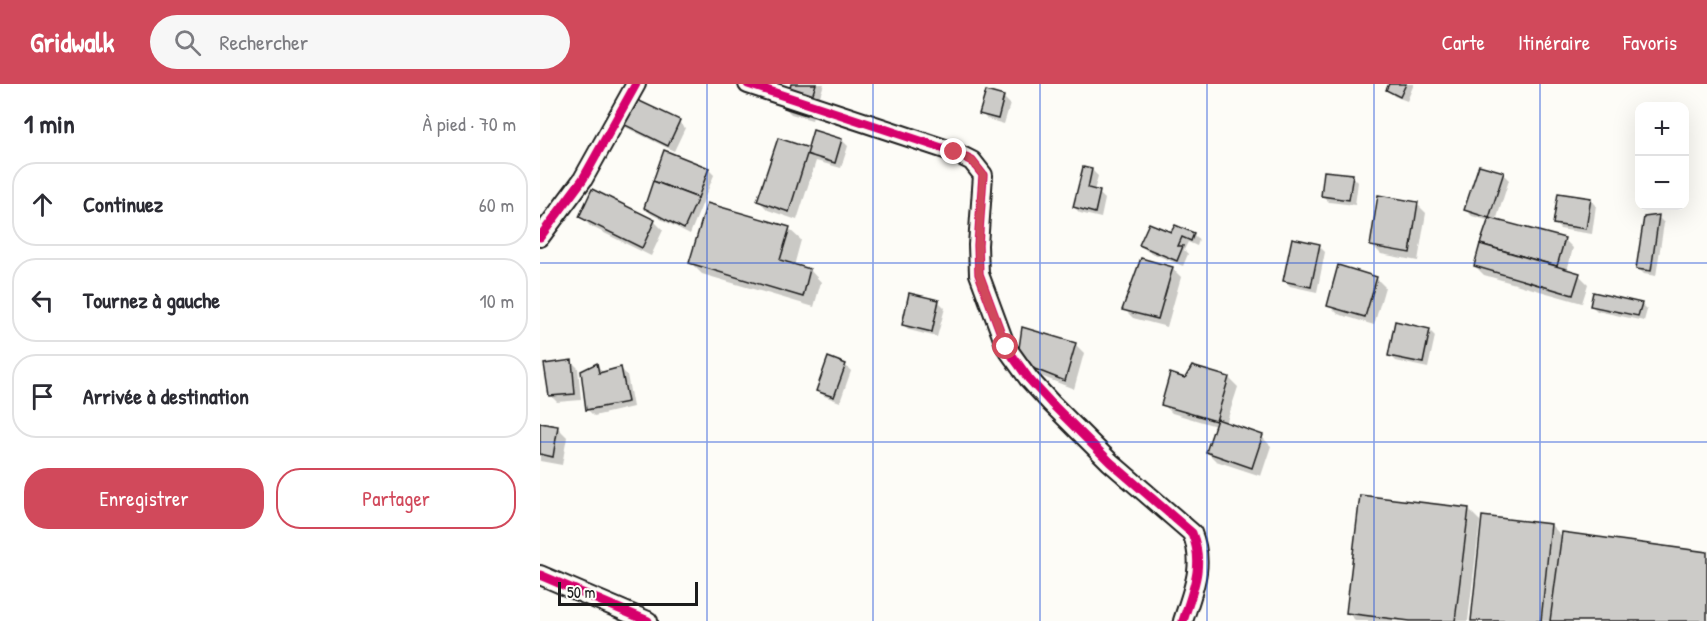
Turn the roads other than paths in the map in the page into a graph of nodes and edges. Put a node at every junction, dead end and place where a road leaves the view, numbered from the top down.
1 (636, 84) edge
2 (748, 84) edge
3 (540, 237) edge
4 (540, 575) edge
5 (648, 621) edge
6 (1183, 621) edge

1 - 3 street
2 - 6 street
4 - 5 street

